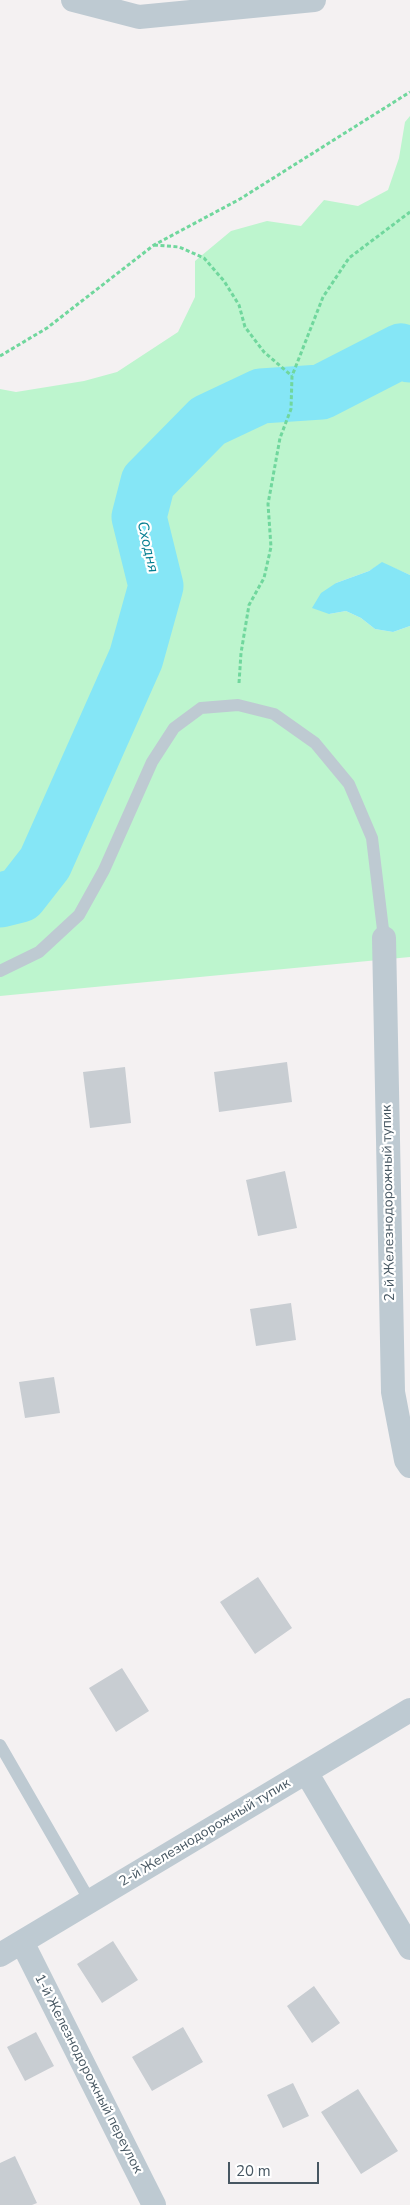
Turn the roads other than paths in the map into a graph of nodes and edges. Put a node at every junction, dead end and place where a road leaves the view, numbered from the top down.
1 (72, 0) edge
2 (314, 0) edge
3 (384, 938) joint
4 (0, 971) edge
5 (410, 1466) edge
6 (410, 1710) edge
7 (0, 1746) edge
8 (306, 1772) junction
9 (90, 1901) junction
10 (22, 1942) junction
11 (410, 1948) edge
12 (0, 1955) edge
13 (154, 2205) edge

1 - 2 street
3 - 4 lane
3 - 5 street, 2-й Железнодорожный тупик
6 - 8 street, 2-й Железнодорожный тупик
7 - 9 lane
8 - 9 street, 2-й Железнодорожный тупик
8 - 11 street
9 - 10 street, 2-й Железнодорожный тупик
10 - 12 street, 2-й Железнодорожный тупик
10 - 13 street, 1-й Железнодорожный переулок

